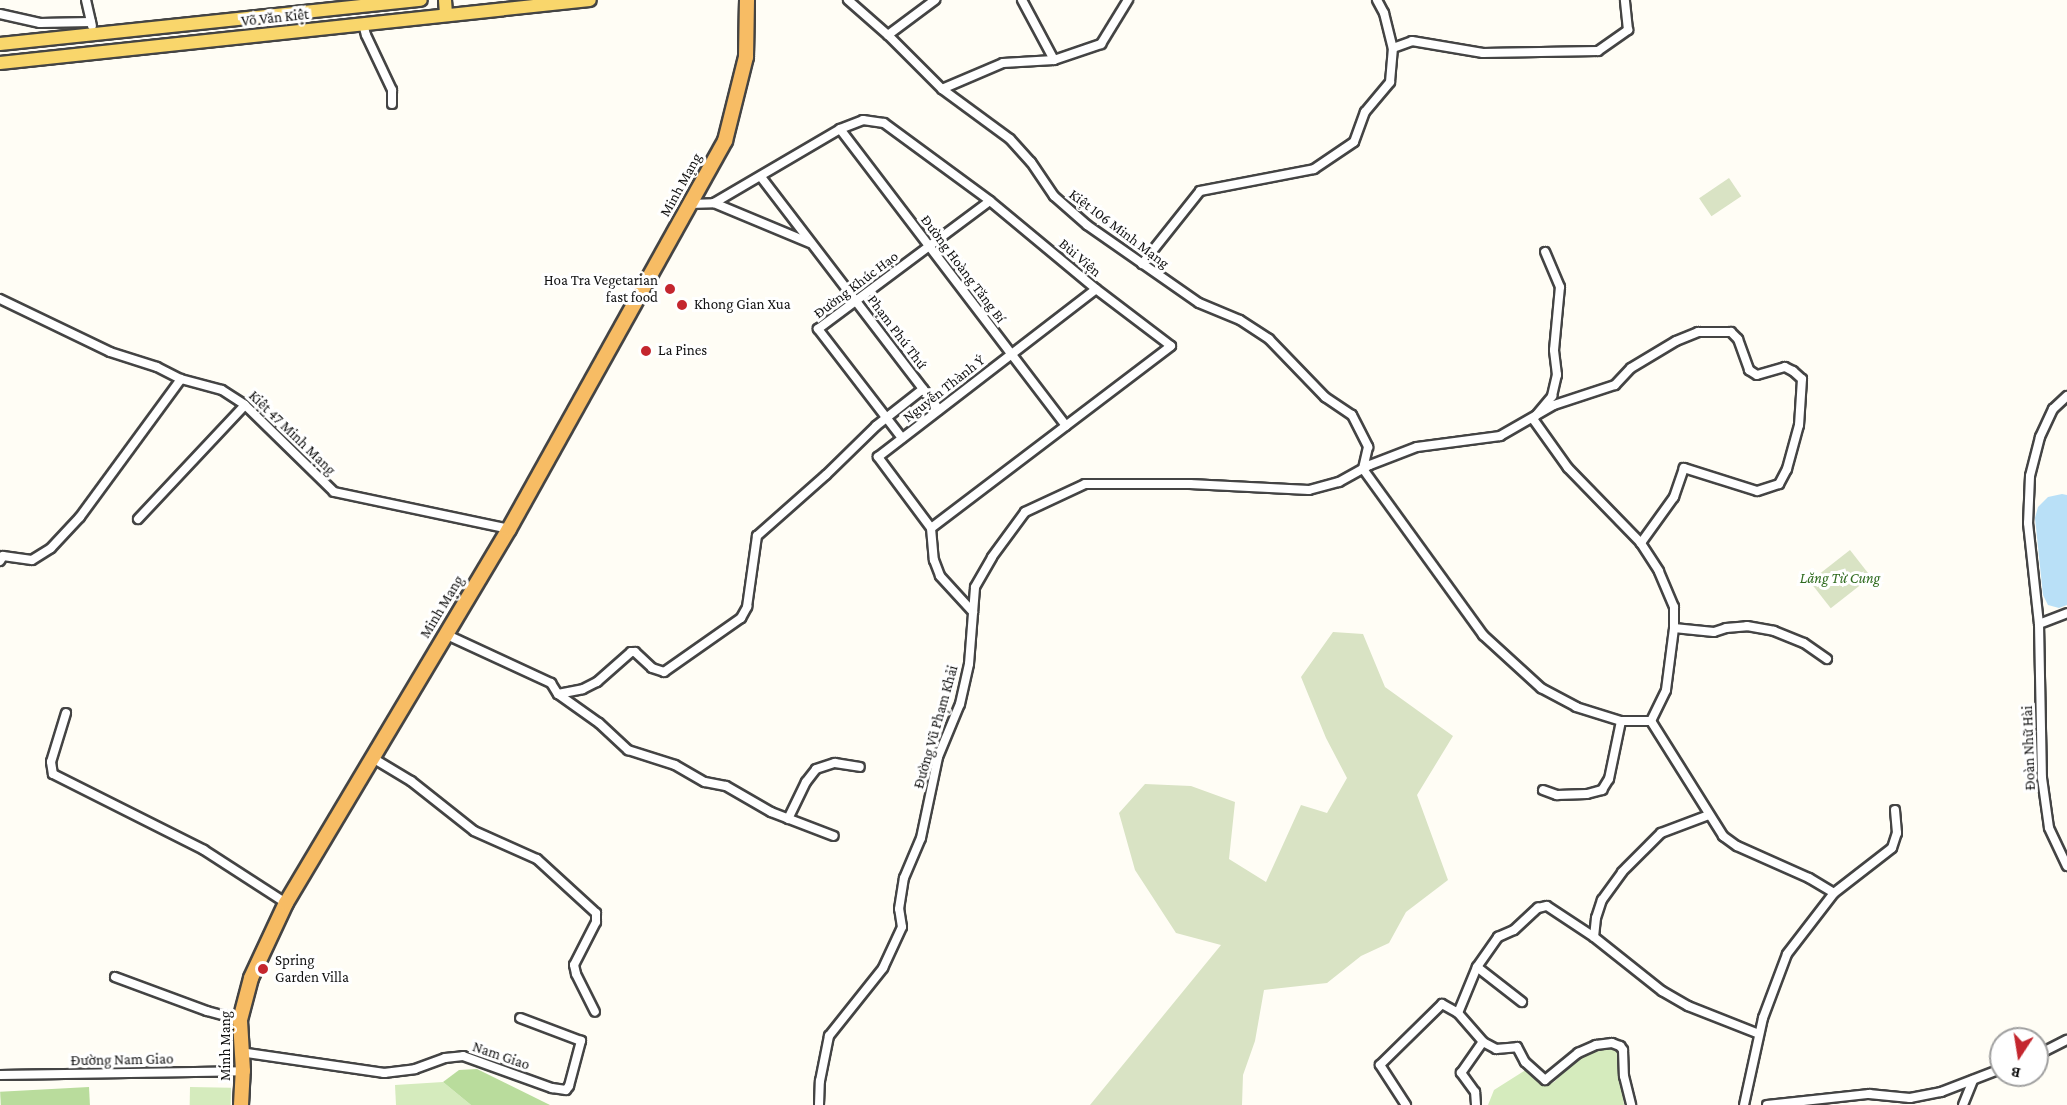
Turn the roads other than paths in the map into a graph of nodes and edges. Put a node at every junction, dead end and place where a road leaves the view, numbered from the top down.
1 (86, 0) edge
2 (421, 0) edge
3 (445, 0) edge
4 (590, 0) edge
5 (747, 0) edge
6 (848, 0) edge
7 (935, 0) edge
8 (1022, 0) edge
9 (1128, 0) edge
10 (1377, 0) edge
11 (1625, 0) edge
12 (338, 4) edge
13 (0, 14) edge
14 (446, 15) junction
15 (363, 24) junction
16 (92, 28) junction
17 (888, 35) junction
18 (0, 44) edge
19 (1393, 48) junction
20 (1054, 60) junction
21 (0, 63) edge
22 (942, 89) junction
23 (392, 104) dead end
24 (840, 129) junction
25 (761, 177) junction
26 (990, 201) junction
27 (714, 203) junction
28 (689, 204) junction
29 (812, 243) junction
30 (929, 247) junction
31 (1545, 252) dead end
32 (1142, 264) junction
33 (1096, 289) junction
34 (0, 299) edge
35 (856, 301) junction
36 (1011, 354) junction
37 (181, 379) junction
38 (923, 389) junction
39 (2067, 396) edge
40 (245, 405) junction
41 (939, 410) junction
42 (886, 418) junction
43 (1533, 419) junction
44 (1066, 426) junction
45 (902, 438) junction
46 (1363, 469) junction
47 (138, 519) dead end
48 (931, 528) junction
49 (509, 529) junction
50 (1641, 543) junction
51 (0, 561) edge
52 (973, 612) junction
53 (2067, 613) edge
54 (2039, 624) junction
55 (1674, 628) junction
56 (444, 633) junction
57 (1827, 659) dead end
58 (558, 694) junction
59 (66, 713) dead end
60 (1621, 721) junction
61 (1652, 721) junction
62 (371, 758) junction
63 (860, 768) dead end
64 (1543, 790) dead end
65 (1895, 810) dead end
66 (1709, 815) junction
67 (788, 819) junction
68 (834, 836) dead end
69 (2067, 866) edge
70 (1834, 893) junction
71 (286, 903) junction
72 (1594, 937) junction
73 (1478, 967) junction
74 (115, 977) dead end
75 (1522, 1002) dead end
76 (595, 1012) dead end
77 (1458, 1013) junction
78 (520, 1018) dead end
79 (240, 1020) junction
80 (1759, 1034) junction
81 (2067, 1040) edge
82 (1483, 1042) junction
83 (2049, 1049) edge
84 (240, 1052) junction
85 (243, 1071) junction
86 (1989, 1074) edge
87 (0, 1076) edge
88 (1972, 1080) junction
89 (1814, 1102) edge
90 (241, 1105) edge
91 (819, 1105) edge
92 (1406, 1105) edge
93 (1476, 1105) edge
94 (1631, 1105) edge
95 (1744, 1105) edge
96 (1767, 1105) edge
97 (1963, 1105) edge

1 - 16 street
2 - 12 main road, Võ Văn Kiệt
3 - 14 main road
4 - 14 main road, Võ Văn Kiệt
5 - 28 highway, Minh Mạng
6 - 17 street, Kiệt 106 Minh Mạng
7 - 17 street
8 - 20 street
9 - 20 street
10 - 19 street
11 - 19 street
12 - 16 main road, Võ Văn Kiệt
13 - 16 street
14 - 15 main road, Võ Văn Kiệt
15 - 21 main road, Võ Văn Kiệt
15 - 23 street
16 - 18 main road, Võ Văn Kiệt
17 - 22 street, Kiệt 106 Minh Mạng
19 - 32 street
20 - 22 street
22 - 32 street, Kiệt 106 Minh Mạng
24 - 25 street, Bùi Viện
24 - 26 street, Bùi Viện
24 - 30 street, Đường Hoàng Tăng Bí
25 - 27 street, Bùi Viện
25 - 29 street, Phạm Phú Thứ
26 - 30 street, Đường Khúc Hạo
26 - 33 street, Bùi Viện
27 - 28 street
27 - 29 street
28 - 49 highway, Minh Mạng
29 - 35 street, Phạm Phú Thứ
30 - 35 street, Đường Khúc Hạo
30 - 36 street, Đường Hoàng Tăng Bí
31 - 43 street
32 - 46 street, Kiệt 106 Minh Mạng
33 - 36 street, Nguyễn Thành Ý
33 - 44 street, Bùi Viện
34 - 37 street, Kiệt 47 Minh Mạng
35 - 38 street, Phạm Phú Thứ
35 - 42 street, Đường Khúc Hạo
36 - 41 street, Nguyễn Thành Ý
36 - 44 street, Đường Hoàng Tăng Bí
37 - 40 street, Kiệt 47 Minh Mạng
37 - 51 street
38 - 41 street, Phạm Phú Thứ
38 - 42 street
39 - 54 street, Đoàn Nhữ Hài
40 - 47 street
40 - 49 street, Kiệt 47 Minh Mạng
41 - 45 street, Nguyễn Thành Ý
42 - 45 street, Đường Khúc Hạo
42 - 58 street
43 - 46 street, Đường Vũ Phạm Khải
43 - 50 street
43 - 50 street, Đường Vũ Phạm Khải
44 - 48 street, Bùi Viện
45 - 48 street, Nguyễn Thành Ý
46 - 52 street, Đường Vũ Phạm Khải
46 - 60 street
48 - 52 street
49 - 56 highway, Minh Mạng
50 - 55 street
52 - 91 street, Đường Vũ Phạm Khải
53 - 54 street
54 - 69 street, Đoàn Nhữ Hài
55 - 57 street
55 - 61 street
56 - 58 street
56 - 62 highway, Minh Mạng
58 - 67 street
59 - 71 street
60 - 61 street
60 - 64 street
61 - 66 street
62 - 71 highway, Minh Mạng
62 - 76 street
63 - 67 street
65 - 70 street
66 - 70 street
66 - 72 street
67 - 68 street
70 - 80 street
71 - 79 highway, Minh Mạng
72 - 73 street
72 - 80 street
73 - 75 street
73 - 77 street
74 - 79 street
77 - 82 street
77 - 92 street
78 - 84 street, Nam Giao
79 - 84 highway, Minh Mạng
80 - 95 street
81 - 83 street
82 - 93 street
82 - 94 street
84 - 85 highway, Minh Mạng
85 - 87 street, Đường Nam Giao
85 - 90 highway, Minh Mạng
86 - 88 street
88 - 89 street
88 - 97 street
89 - 96 street

